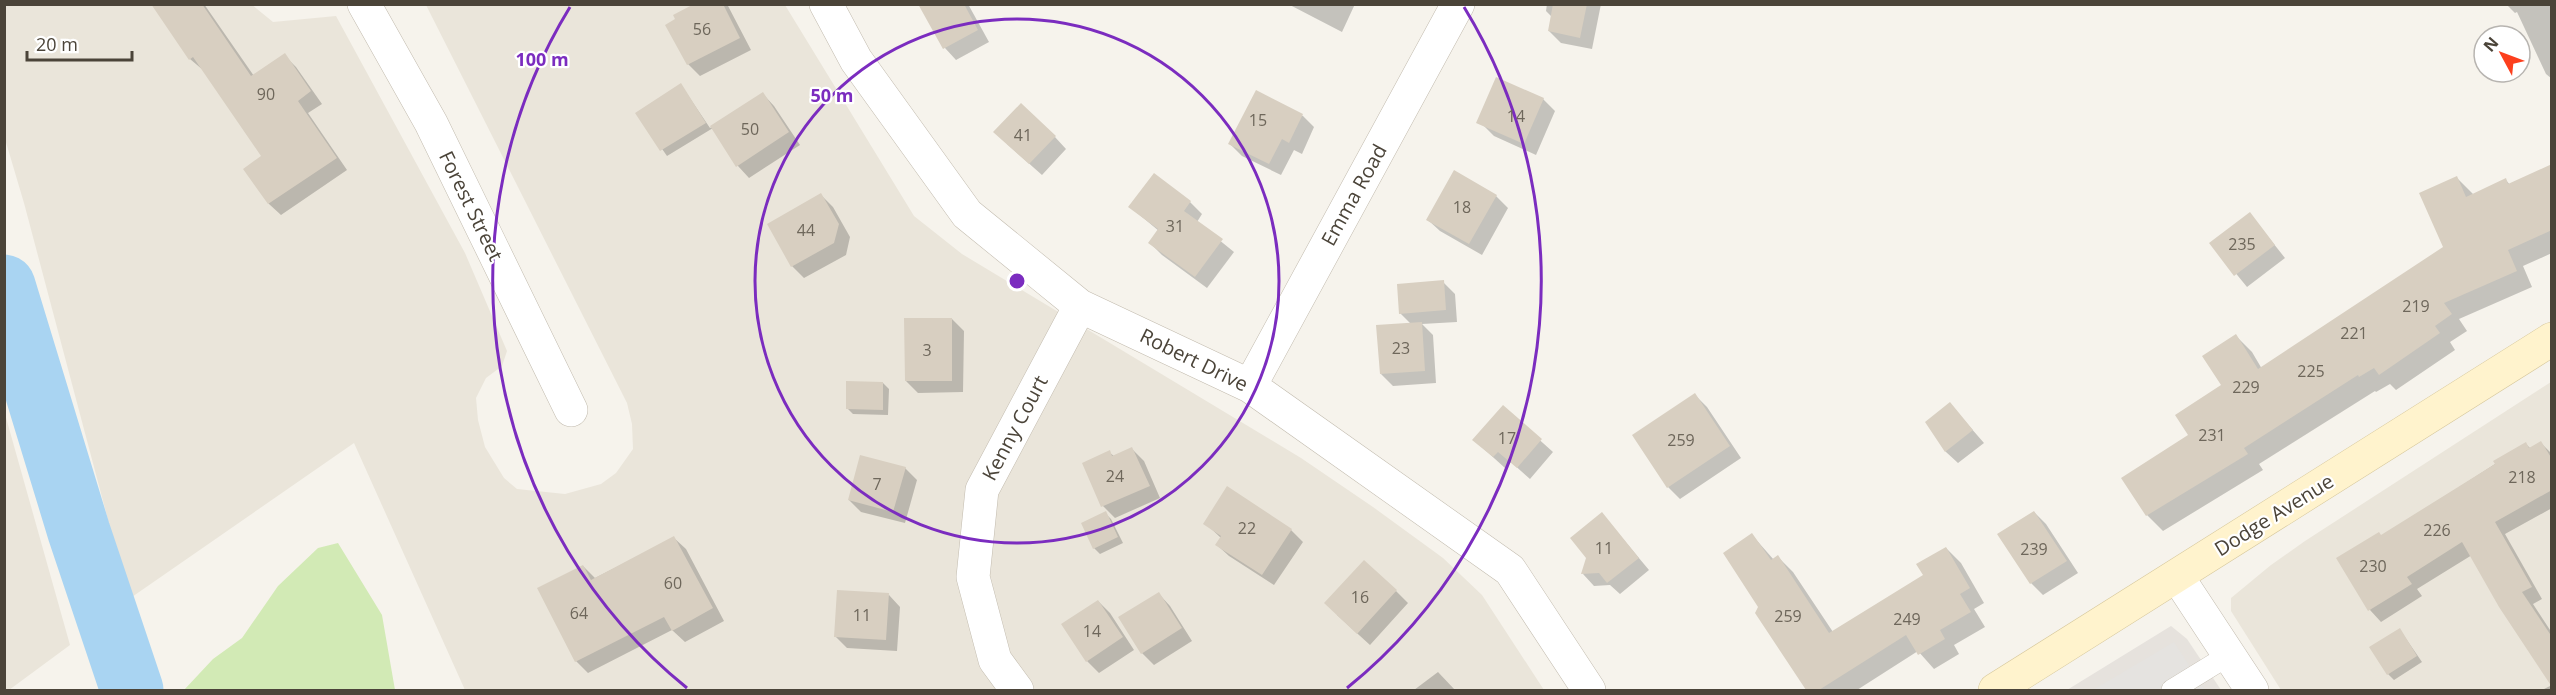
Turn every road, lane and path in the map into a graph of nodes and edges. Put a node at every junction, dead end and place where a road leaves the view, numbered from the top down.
1 (364, 4) edge
2 (826, 4) edge
3 (1458, 4) edge
4 (1080, 306) junction
5 (2552, 339) edge
6 (1250, 386) junction
7 (571, 410) dead end
8 (2177, 576) junction
9 (2229, 655) junction
10 (2007, 687) edge
11 (1017, 690) edge
12 (1589, 690) edge
13 (2172, 690) edge
14 (2252, 690) edge

1 - 7 street, Forest Street
2 - 4 street, Robert Drive
3 - 6 street, Emma Road
4 - 6 street, Robert Drive
4 - 11 street, Kenny Court
5 - 8 main road, Dodge Avenue
6 - 12 street, Robert Drive
8 - 9 street
8 - 10 main road, Dodge Avenue
9 - 13 lane
9 - 14 street

